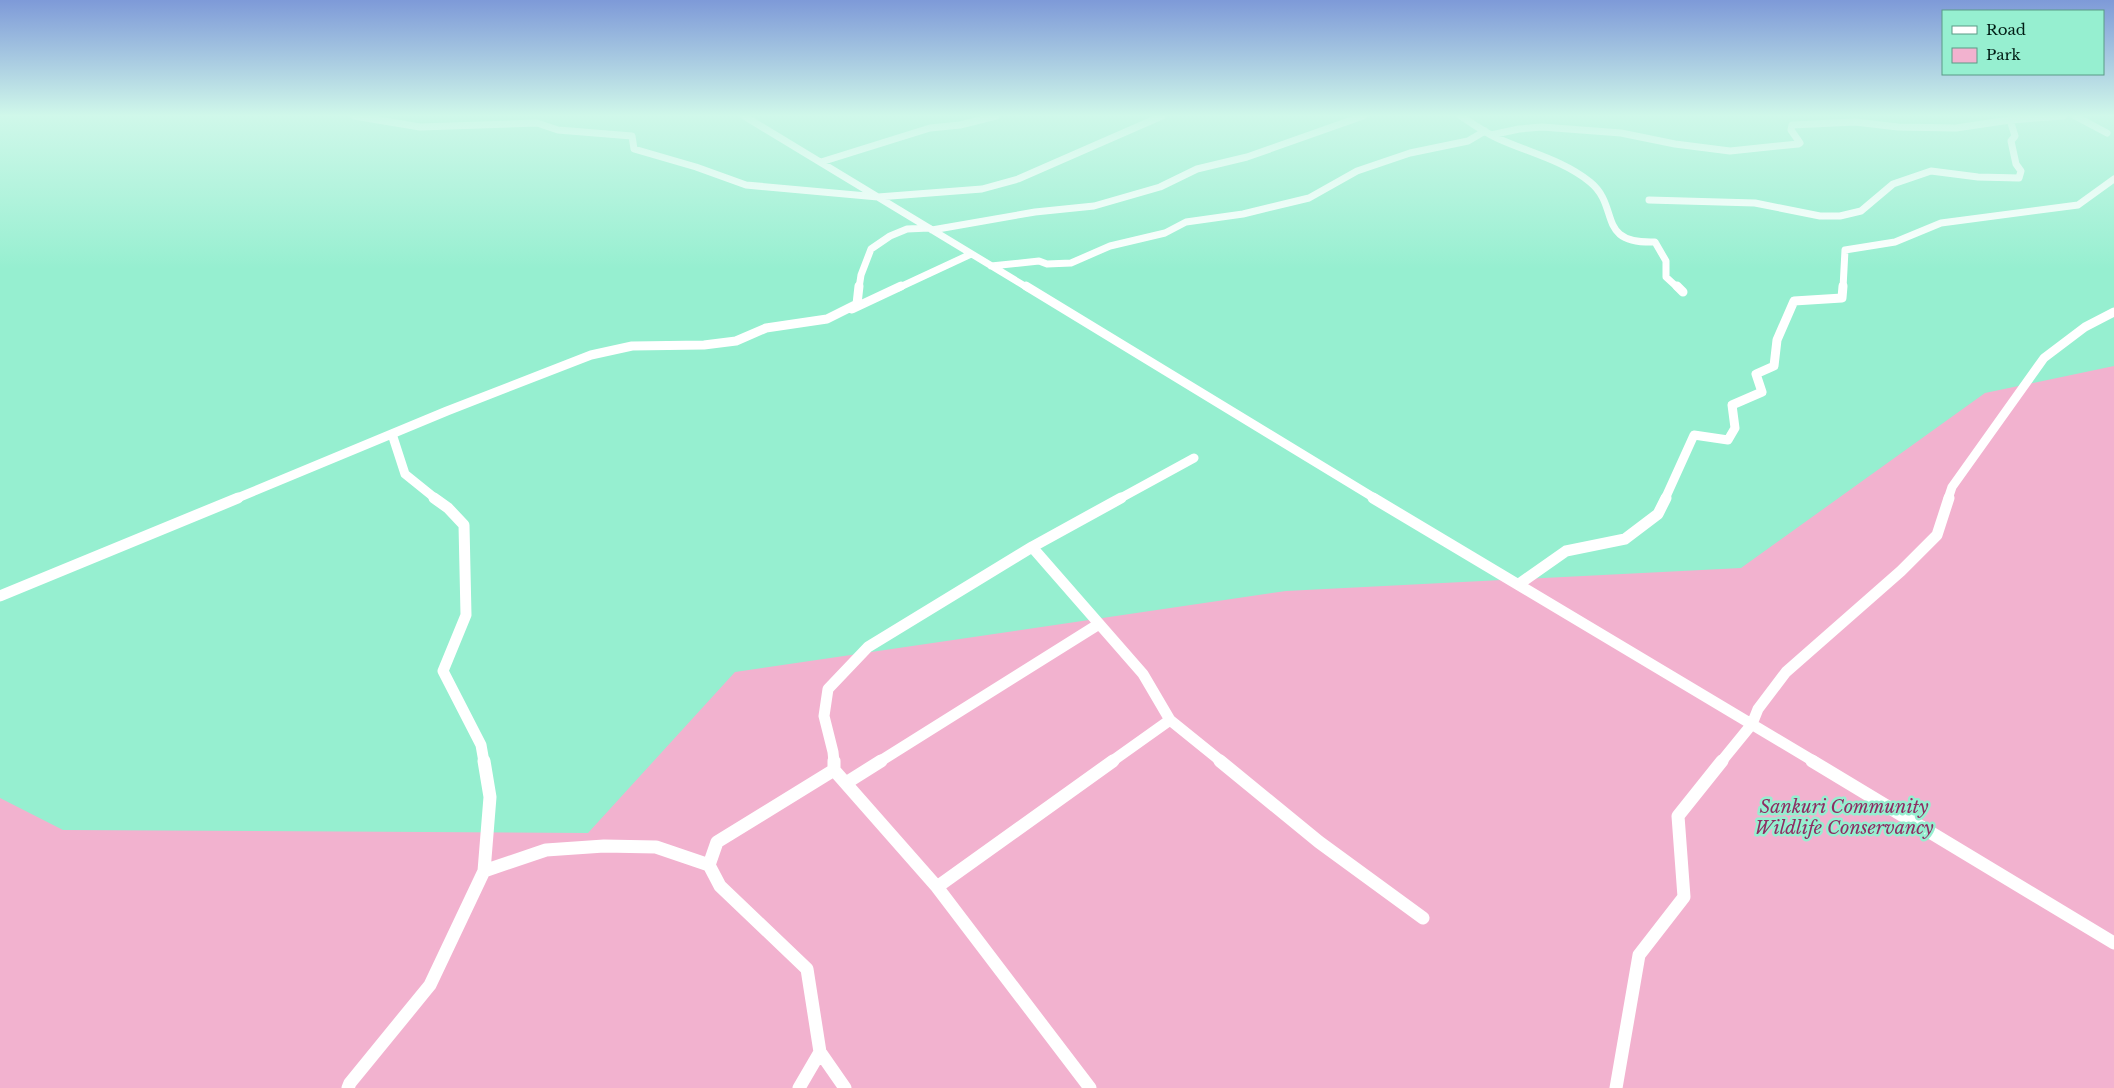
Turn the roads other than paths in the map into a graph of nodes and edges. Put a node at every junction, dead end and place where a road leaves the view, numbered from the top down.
1 (695, 167) edge
2 (829, 167) edge
3 (1046, 167) edge
4 (1206, 167) edge
5 (1372, 167) edge
6 (1563, 167) edge
7 (2018, 167) edge
8 (2114, 179) edge
9 (878, 197) junction
10 (1649, 200) dead end
11 (931, 229) junction
12 (971, 254) junction
13 (991, 266) junction
14 (1683, 292) dead end
15 (2114, 312) edge
16 (748, 338) junction
17 (392, 434) junction
18 (1194, 458) dead end
19 (1032, 547) junction
20 (1519, 584) junction
21 (0, 596) edge
22 (1099, 624) junction
23 (1170, 720) junction
24 (1752, 724) junction
25 (834, 770) junction
26 (846, 783) junction
27 (709, 865) junction
28 (484, 871) junction
29 (936, 887) junction
30 (1423, 918) dead end
31 (2114, 943) edge
32 (820, 1052) junction
33 (348, 1088) edge
34 (799, 1088) edge
35 (845, 1088) edge
36 (1090, 1088) edge
37 (1616, 1088) edge

1 - 9 street
2 - 9 street
3 - 9 street
4 - 11 street
5 - 13 street
6 - 14 street
7 - 10 street
8 - 20 street
9 - 11 street
11 - 12 street
11 - 16 street
12 - 13 street
12 - 16 street
13 - 20 street
15 - 24 street
16 - 17 street
17 - 21 street
17 - 28 street
18 - 19 street
19 - 22 street
19 - 25 street
20 - 24 street
22 - 23 street
22 - 26 street
23 - 29 street
23 - 30 street
24 - 31 street
24 - 37 street
25 - 26 street
25 - 27 street
26 - 29 street
27 - 28 street
27 - 32 street
28 - 33 street
29 - 36 street
32 - 34 street
32 - 35 street

